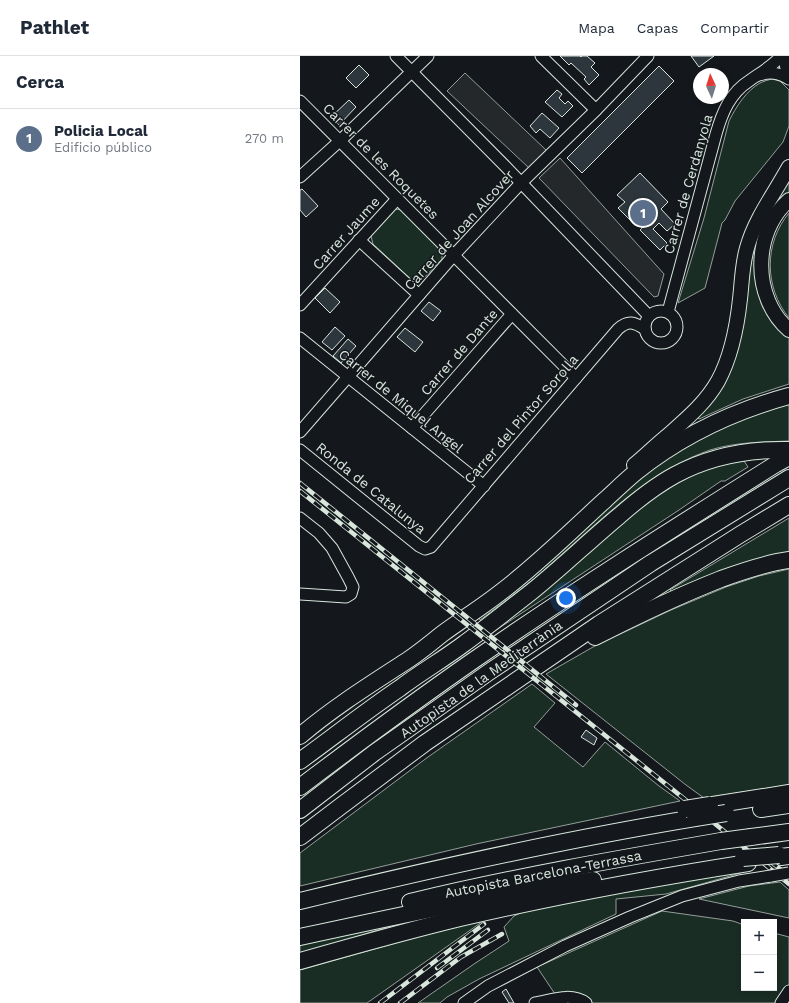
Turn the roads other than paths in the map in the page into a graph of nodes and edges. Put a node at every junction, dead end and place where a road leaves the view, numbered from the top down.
1 (396, 56) edge
2 (428, 56) edge
3 (541, 56) edge
4 (648, 56) edge
5 (781, 56) edge
6 (786, 56) edge
7 (789, 71) edge
8 (412, 72) junction
9 (756, 76) junction
10 (789, 79) edge
11 (300, 101) edge
12 (596, 110) junction
13 (340, 141) junction
14 (789, 167) edge
15 (300, 177) edge
16 (521, 182) junction
17 (397, 198) junction
18 (789, 200) edge
19 (359, 240) junction
20 (454, 255) junction
21 (419, 295) junction
22 (300, 305) edge
23 (668, 312) junction
24 (512, 314) junction
25 (649, 316) junction
26 (645, 329) junction
27 (789, 330) edge
28 (300, 338) edge
29 (348, 377) junction
30 (576, 378) junction
31 (789, 396) edge
32 (412, 428) junction
33 (300, 432) edge
34 (300, 450) edge
35 (789, 450) edge
36 (789, 457) edge
37 (789, 478) edge
38 (484, 486) junction
39 (789, 505) edge
40 (300, 518) edge
41 (563, 538) junction
42 (425, 549) joint
43 (789, 560) edge
44 (300, 594) edge
45 (442, 634) junction
46 (540, 665) junction
47 (300, 723) edge
48 (300, 736) edge
49 (300, 761) edge
50 (300, 787) edge
51 (789, 793) edge
52 (789, 805) edge
53 (719, 809) junction
54 (300, 810) edge
55 (789, 832) edge
56 (300, 837) edge
57 (785, 855) edge
58 (746, 861) junction
59 (789, 874) edge
60 (300, 901) edge
61 (300, 928) edge
62 (300, 937) edge
63 (300, 962) edge
64 (789, 991) edge
65 (464, 1003) edge
66 (535, 1003) edge
67 (586, 1003) edge
68 (781, 1003) edge

1 - 8 street
2 - 8 street
3 - 12 street
4 - 12 street, Carrer de Joan Alcover
5 - 9 street, Carrer de Cerdanyola
6 - 7 main road
8 - 13 street
8 - 16 street
9 - 10 street, Carrer de Cerdanyola
9 - 23 street, Carrer de Cerdanyola
11 - 13 street, Carrer de les Roquetes
12 - 16 street, Carrer de Joan Alcover
13 - 15 street
13 - 17 street, Carrer de les Roquetes
14 - 41 main road
16 - 20 street, Carrer de Joan Alcover
16 - 25 street
17 - 19 street, Carrer Jaume
17 - 20 street, Carrer de les Roquetes
18 - 27 main road
19 - 21 street
19 - 22 street, Carrer Jaume
20 - 21 street, Carrer de Joan Alcover
20 - 24 street, Carrer de les Roquetes
21 - 29 street, Carrer de Joan Alcover
23 - 25 street
23 - 26 street
24 - 30 street, Carrer de les Roquetes
24 - 32 street, Carrer de Dante
25 - 26 street
26 - 30 street, Carrer del Pintor Sorolla
28 - 29 street, Carrer de Miquel Angel
29 - 32 street, Carrer de Miquel Angel
29 - 33 street, Carrer de Joan Alcover
30 - 38 street, Carrer del Pintor Sorolla
31 - 41 highway
32 - 38 street, Carrer de Miquel Angel
34 - 42 street, Ronda de Catalunya
35 - 49 highway
36 - 50 highway, Autopista de la Mediterrània
37 - 54 highway, Autopista de la Mediterrània
38 - 42 street, Carrer del Pintor Sorolla
39 - 46 highway
40 - 44 street
41 - 45 highway
43 - 46 highway
45 - 47 highway
45 - 48 highway
46 - 56 highway
51 - 53 highway
52 - 53 highway, Autopista Barcelona-Terrassa
53 - 60 highway, Autopista Barcelona-Terrassa, bridge
55 - 61 highway, Autopista Barcelona-Terrassa, bridge
57 - 58 highway, bridge
58 - 62 highway
58 - 63 highway
59 - 65 street, bridge
64 - 68 street
66 - 67 street

